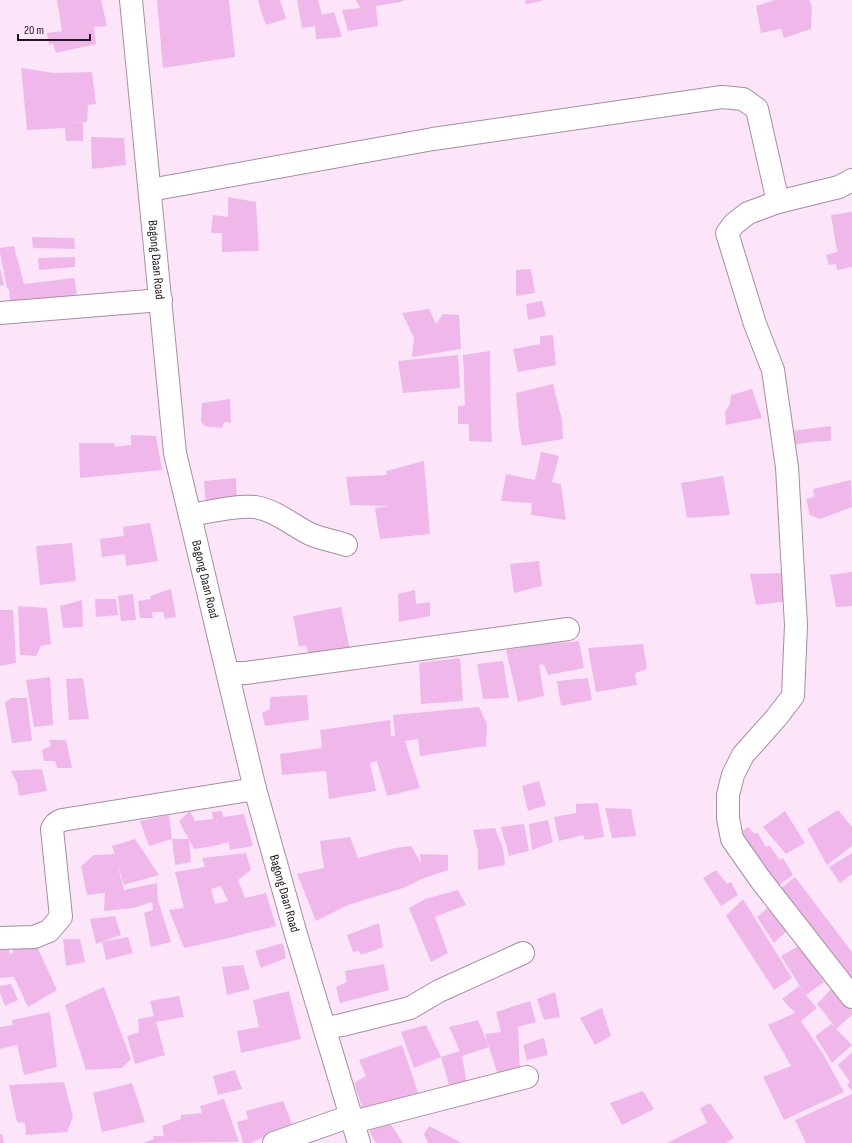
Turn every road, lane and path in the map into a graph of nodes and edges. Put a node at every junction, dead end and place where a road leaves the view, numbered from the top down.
1 (132, 0) edge
2 (852, 180) edge
3 (150, 190) junction
4 (778, 202) junction
5 (160, 300) junction
6 (0, 313) edge
7 (190, 515) junction
8 (346, 545) dead end
9 (568, 630) dead end
10 (228, 673) junction
11 (255, 789) junction
12 (0, 938) edge
13 (523, 953) dead end
14 (852, 996) edge
15 (325, 1028) junction
16 (527, 1077) dead end
17 (352, 1119) junction
18 (274, 1143) edge
19 (359, 1143) edge

1 - 3 street, Bagong Daan Road
2 - 4 street
3 - 4 street
3 - 5 street, Bagong Daan Road
4 - 14 street
5 - 6 street
5 - 7 street, Bagong Daan Road
7 - 8 street
7 - 10 street, Bagong Daan Road
9 - 10 street
10 - 11 street, Bagong Daan Road
11 - 12 street
11 - 15 street, Bagong Daan Road
13 - 15 street
15 - 17 street, Bagong Daan Road
16 - 17 street
17 - 18 street
17 - 19 street, Bagong Daan Road

